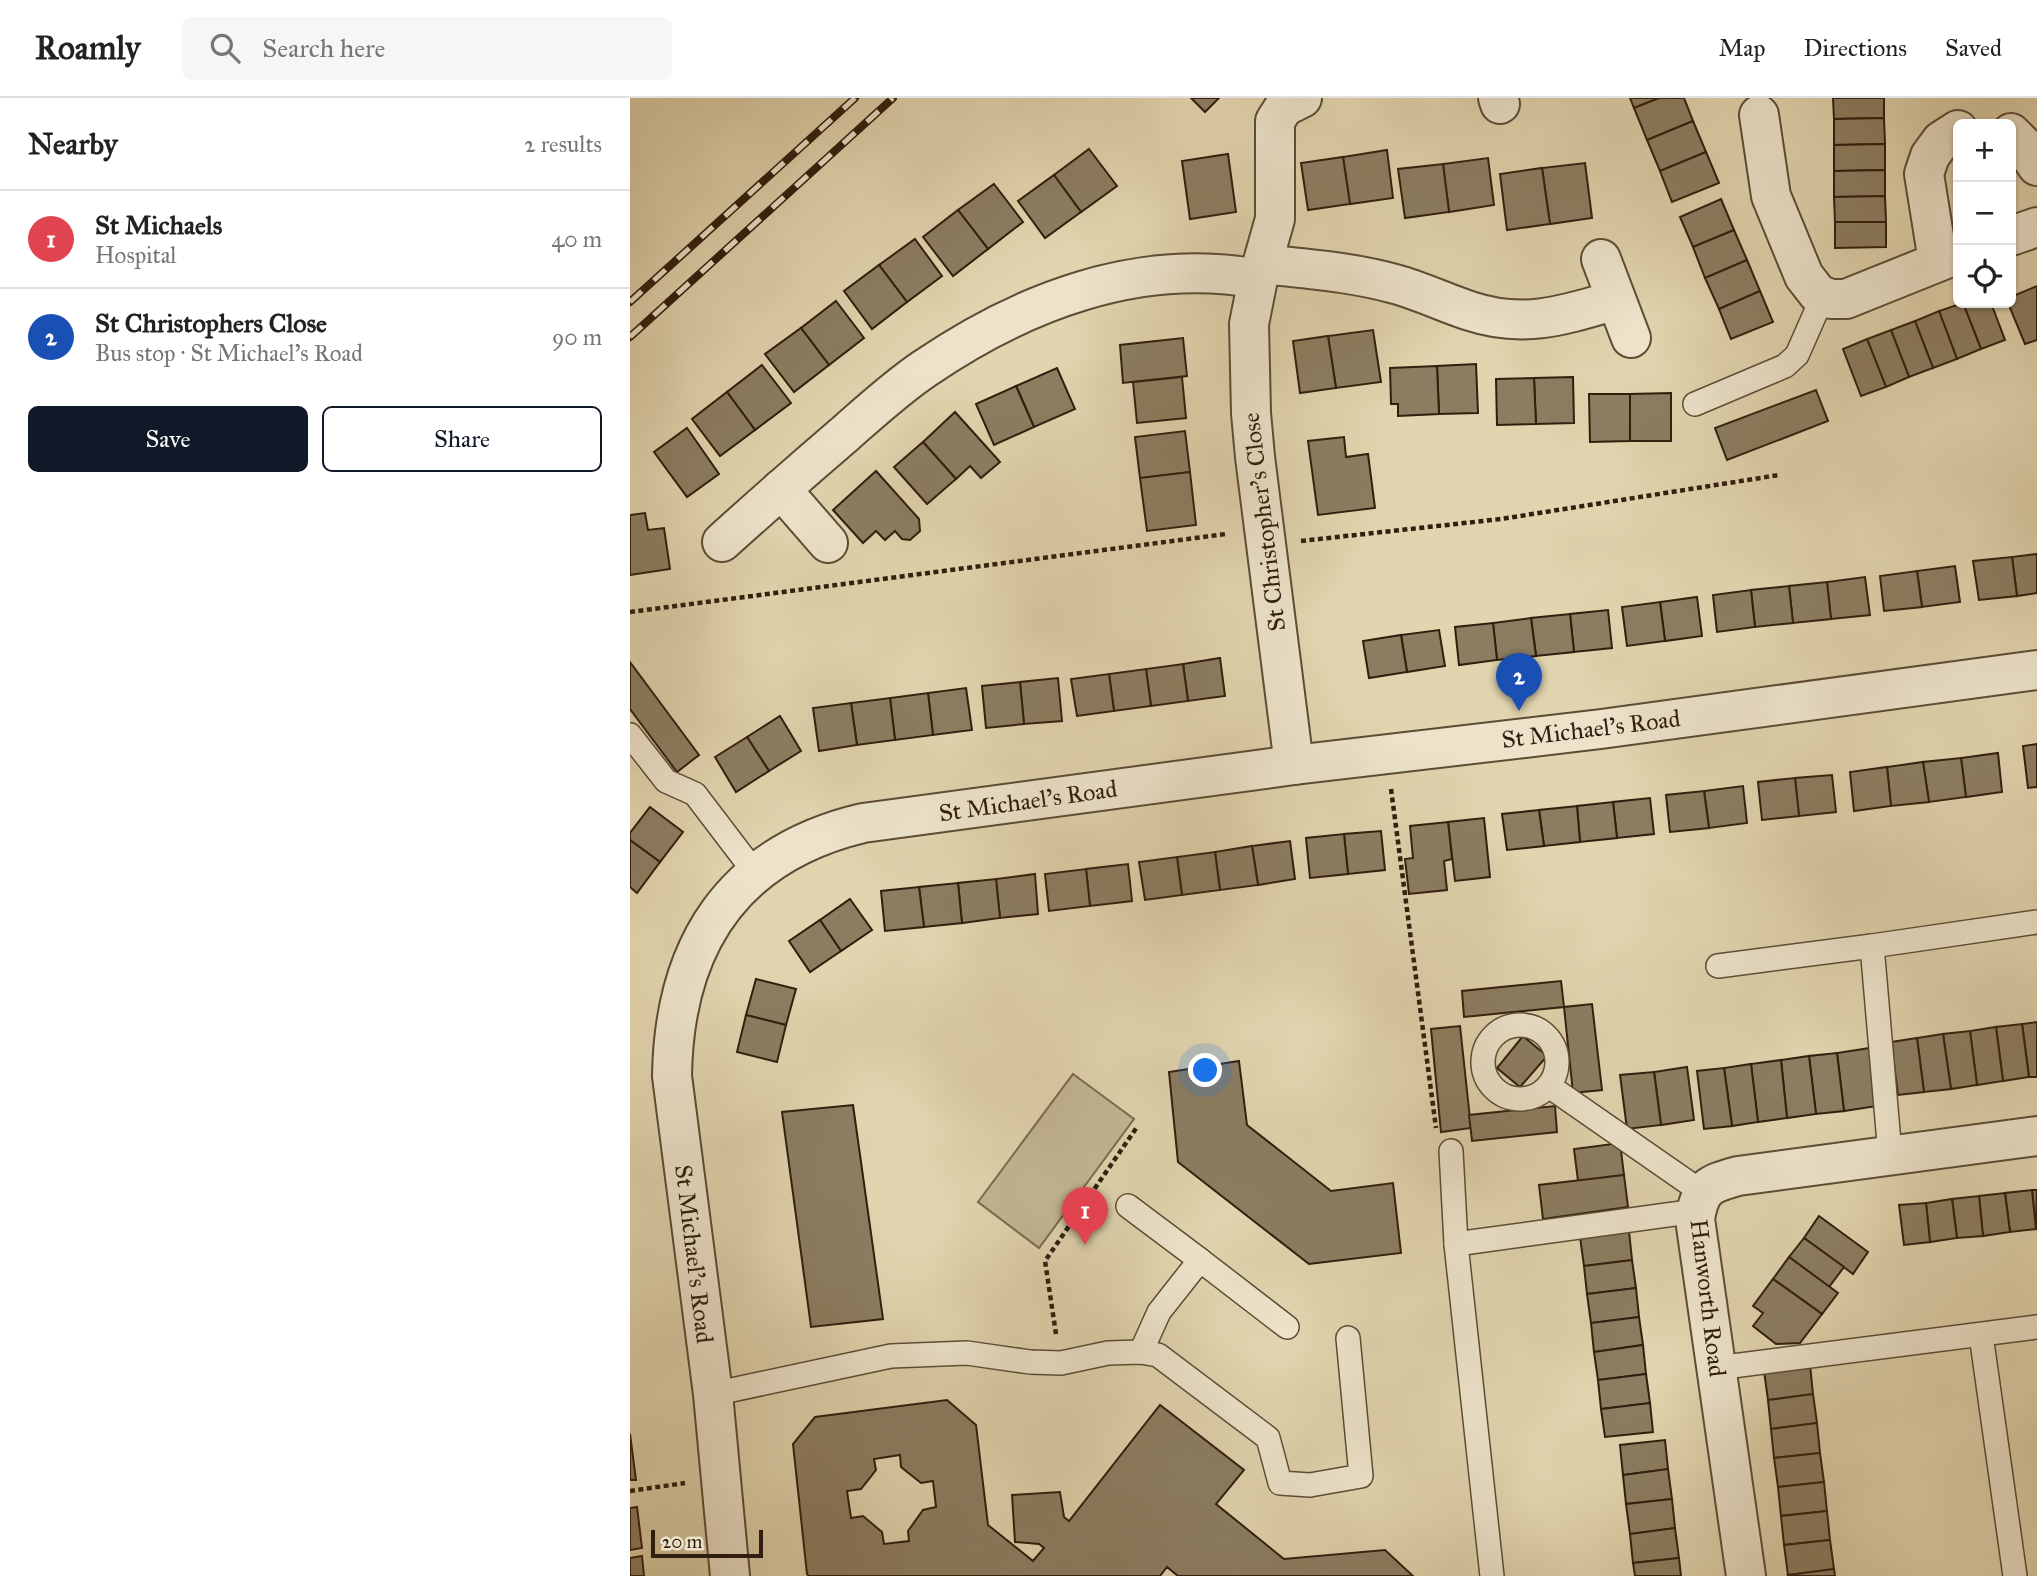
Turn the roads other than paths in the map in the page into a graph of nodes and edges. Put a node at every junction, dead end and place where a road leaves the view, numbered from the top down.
1 (1302, 98) edge
2 (1759, 116) dead end
3 (1953, 134) edge
4 (2016, 138) edge
5 (2037, 166) edge
6 (2037, 228) edge
7 (2016, 234) edge
8 (1948, 258) edge
9 (1601, 259) dead end
10 (1261, 271) junction
11 (1823, 296) junction
12 (1616, 300) junction
13 (1631, 338) dead end
14 (1695, 404) dead end
15 (781, 489) junction
16 (722, 542) dead end
17 (828, 543) dead end
18 (2037, 670) edge
19 (630, 735) edge
20 (1294, 765) junction
21 (756, 874) junction
22 (2037, 922) edge
23 (1872, 946) junction
24 (1718, 967) dead end
25 (1549, 1086) dead end
26 (2037, 1136) edge
27 (1451, 1151) dead end
28 (1890, 1154) junction
29 (1699, 1202) junction
30 (1128, 1206) dead end
31 (1457, 1244) junction
32 (1200, 1260) junction
33 (1287, 1327) dead end
34 (2037, 1327) edge
35 (1981, 1335) junction
36 (1349, 1338) dead end
37 (1141, 1352) junction
38 (1717, 1368) junction
39 (713, 1394) junction
40 (730, 1576) edge
41 (1492, 1576) edge
42 (1745, 1576) edge
43 (2015, 1576) edge

1 - 10 street, St Christopher's Close
2 - 11 street
3 - 8 street
4 - 5 street
6 - 7 street
8 - 11 street
9 - 12 street
10 - 12 street
10 - 15 street
10 - 20 street, St Christopher's Close
11 - 14 lane
12 - 13 street
15 - 16 street
15 - 17 street
18 - 20 street, St Michael's Road
19 - 21 lane
20 - 21 street, St Michael's Road
21 - 39 street, St Michael's Road
22 - 23 lane
23 - 24 lane
23 - 28 lane
25 - 29 lane
26 - 28 street, Hanworth Road
27 - 31 lane
28 - 29 street, Hanworth Road
29 - 31 lane
29 - 38 street, Hanworth Road
30 - 32 lane
31 - 41 lane
32 - 33 lane
32 - 37 lane
34 - 35 lane
35 - 38 lane
35 - 43 lane
36 - 37 lane
37 - 39 lane
38 - 42 street, Hanworth Road
39 - 40 street, St Michael's Road

